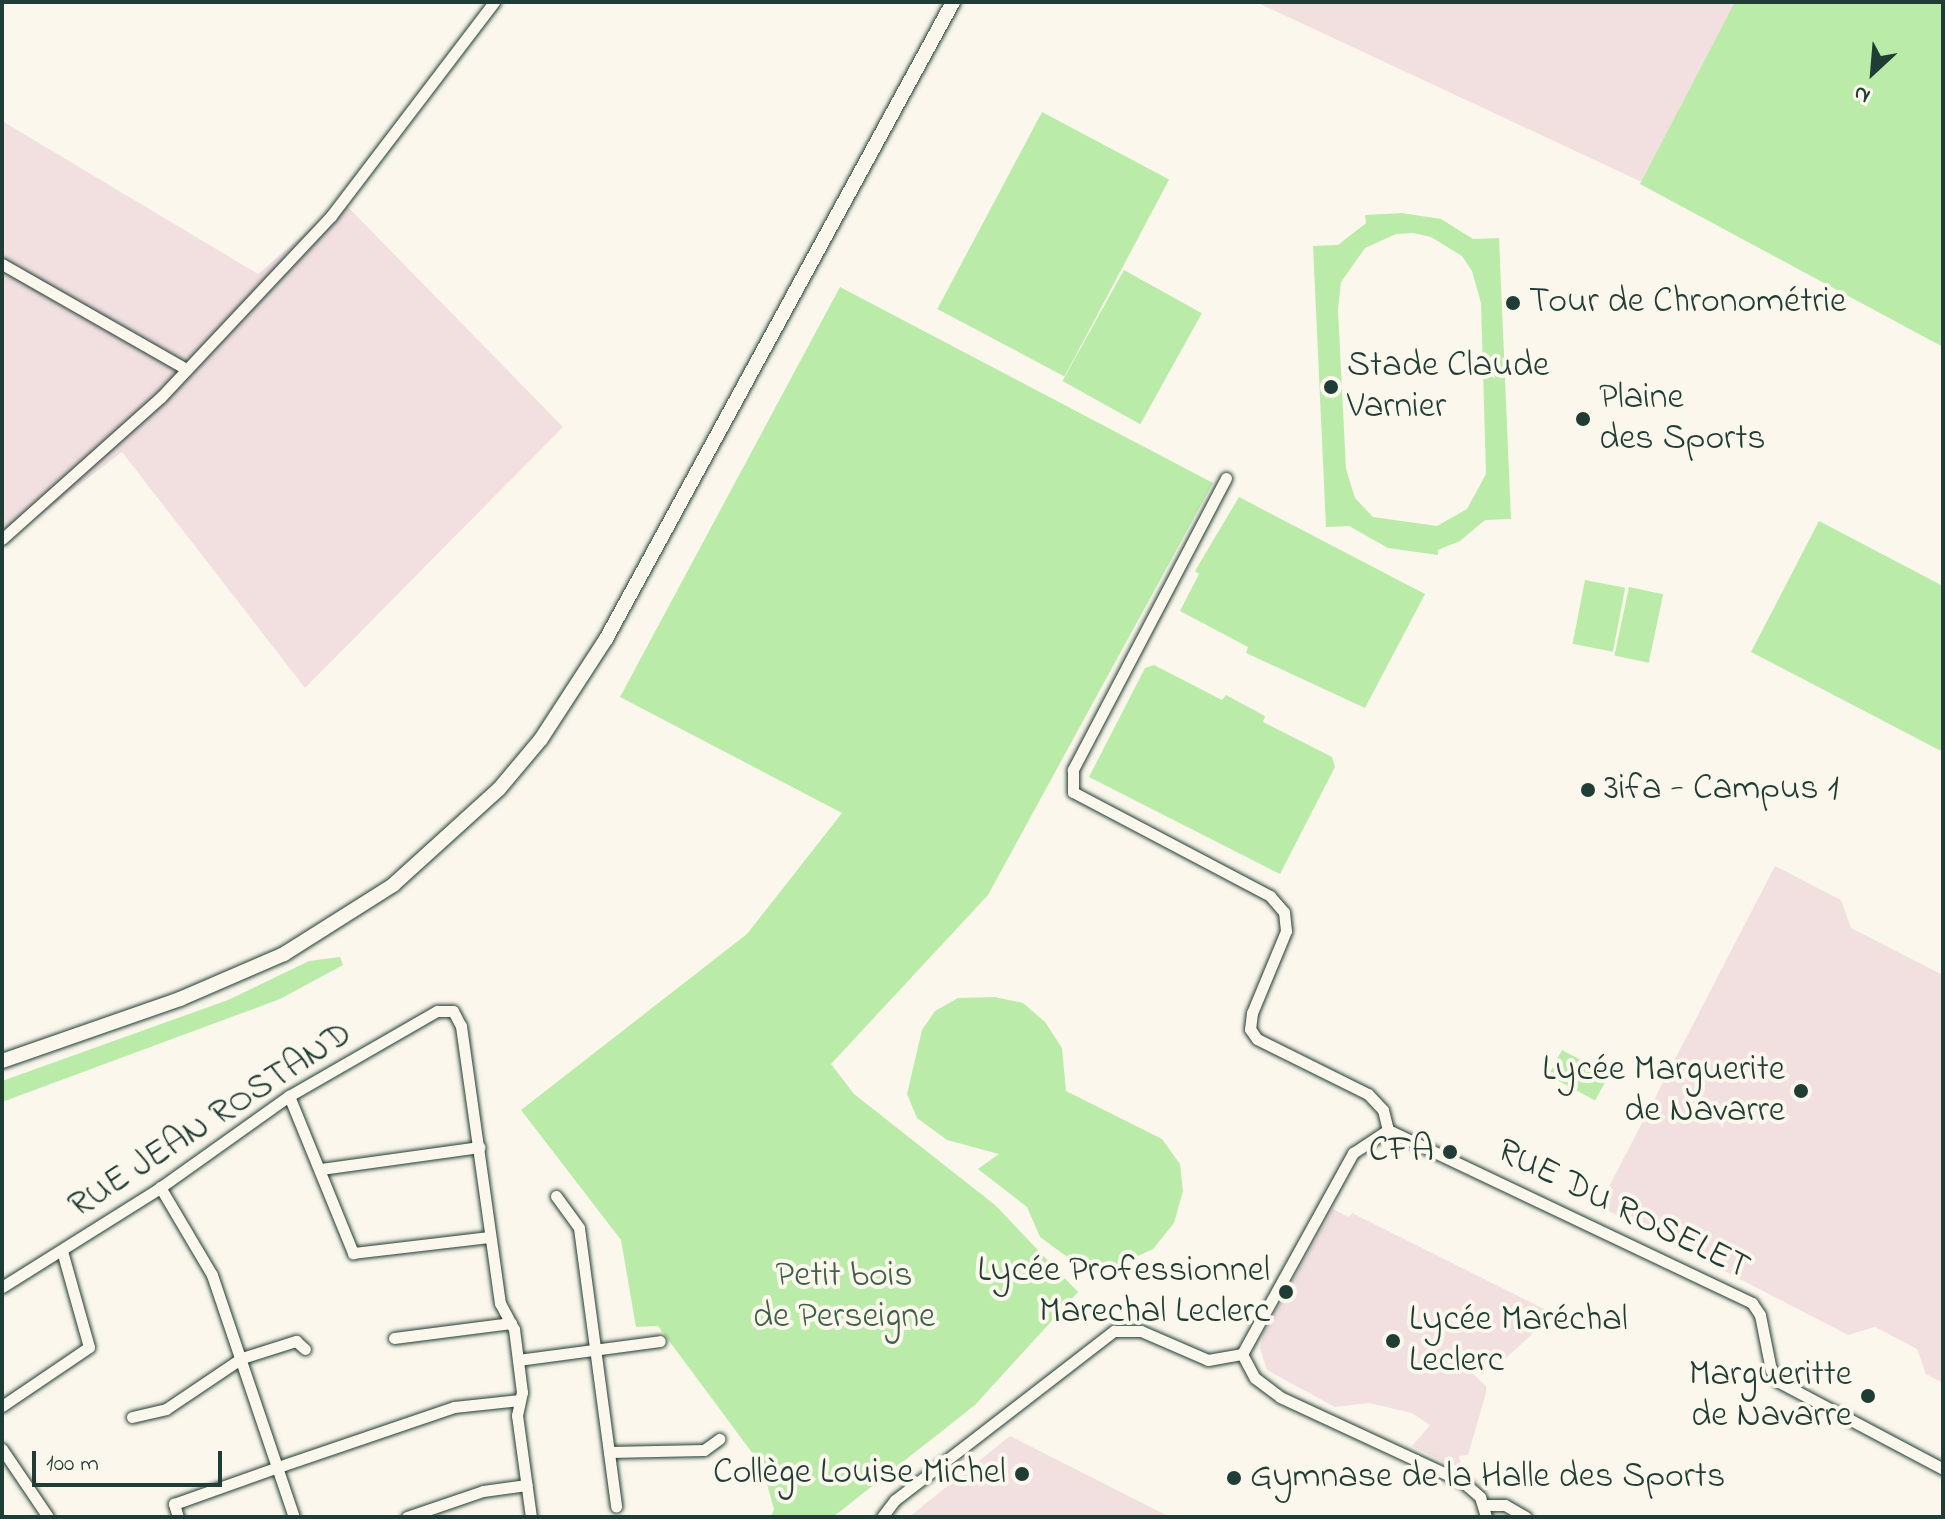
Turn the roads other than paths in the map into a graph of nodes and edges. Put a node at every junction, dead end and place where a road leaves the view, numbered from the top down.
1 (494, 2) edge
2 (953, 2) edge
3 (2, 264) edge
4 (186, 369) junction
5 (1226, 478) dead end
6 (2, 539) edge
7 (2, 1061) edge
8 (289, 1096) junction
9 (1388, 1130) junction
10 (479, 1147) junction
11 (321, 1169) junction
12 (160, 1187) junction
13 (556, 1196) dead end
14 (490, 1237) junction
15 (62, 1251) junction
16 (2, 1287) edge
17 (511, 1323) junction
18 (394, 1338) dead end
19 (660, 1341) dead end
20 (305, 1349) dead end
21 (595, 1349) junction
22 (1242, 1354) junction
23 (242, 1358) junction
24 (518, 1360) junction
25 (520, 1400) junction
26 (2, 1406) edge
27 (132, 1417) dead end
28 (719, 1439) dead end
29 (2, 1449) edge
30 (609, 1452) junction
31 (278, 1467) junction
32 (1943, 1469) edge
33 (527, 1485) junction
34 (616, 1507) dead end
35 (1485, 1511) edge
36 (48, 1517) edge
37 (178, 1517) edge
38 (294, 1517) edge
39 (407, 1517) edge
40 (531, 1517) edge
41 (882, 1517) edge
42 (1526, 1517) edge

1 - 4 street
2 - 7 main road
3 - 4 street
4 - 6 street
5 - 9 street
8 - 10 street, RUE JEAN ROSTAND
8 - 11 street
8 - 12 street, RUE JEAN ROSTAND
9 - 22 street
9 - 32 street, RUE DU ROSELET
10 - 11 street
10 - 14 street
11 - 14 street
12 - 15 street, RUE JEAN ROSTAND
12 - 23 street
13 - 21 street
14 - 17 street
15 - 16 street, RUE JEAN ROSTAND
15 - 26 street
17 - 18 street
17 - 24 street
19 - 21 street
20 - 23 street
21 - 24 street
21 - 30 street
22 - 35 street
22 - 41 street
23 - 27 street
23 - 31 street
24 - 25 street
25 - 31 street
25 - 33 street
28 - 30 street
29 - 36 street
30 - 34 street
31 - 37 street
31 - 38 street
33 - 39 street
33 - 40 street
35 - 42 street

